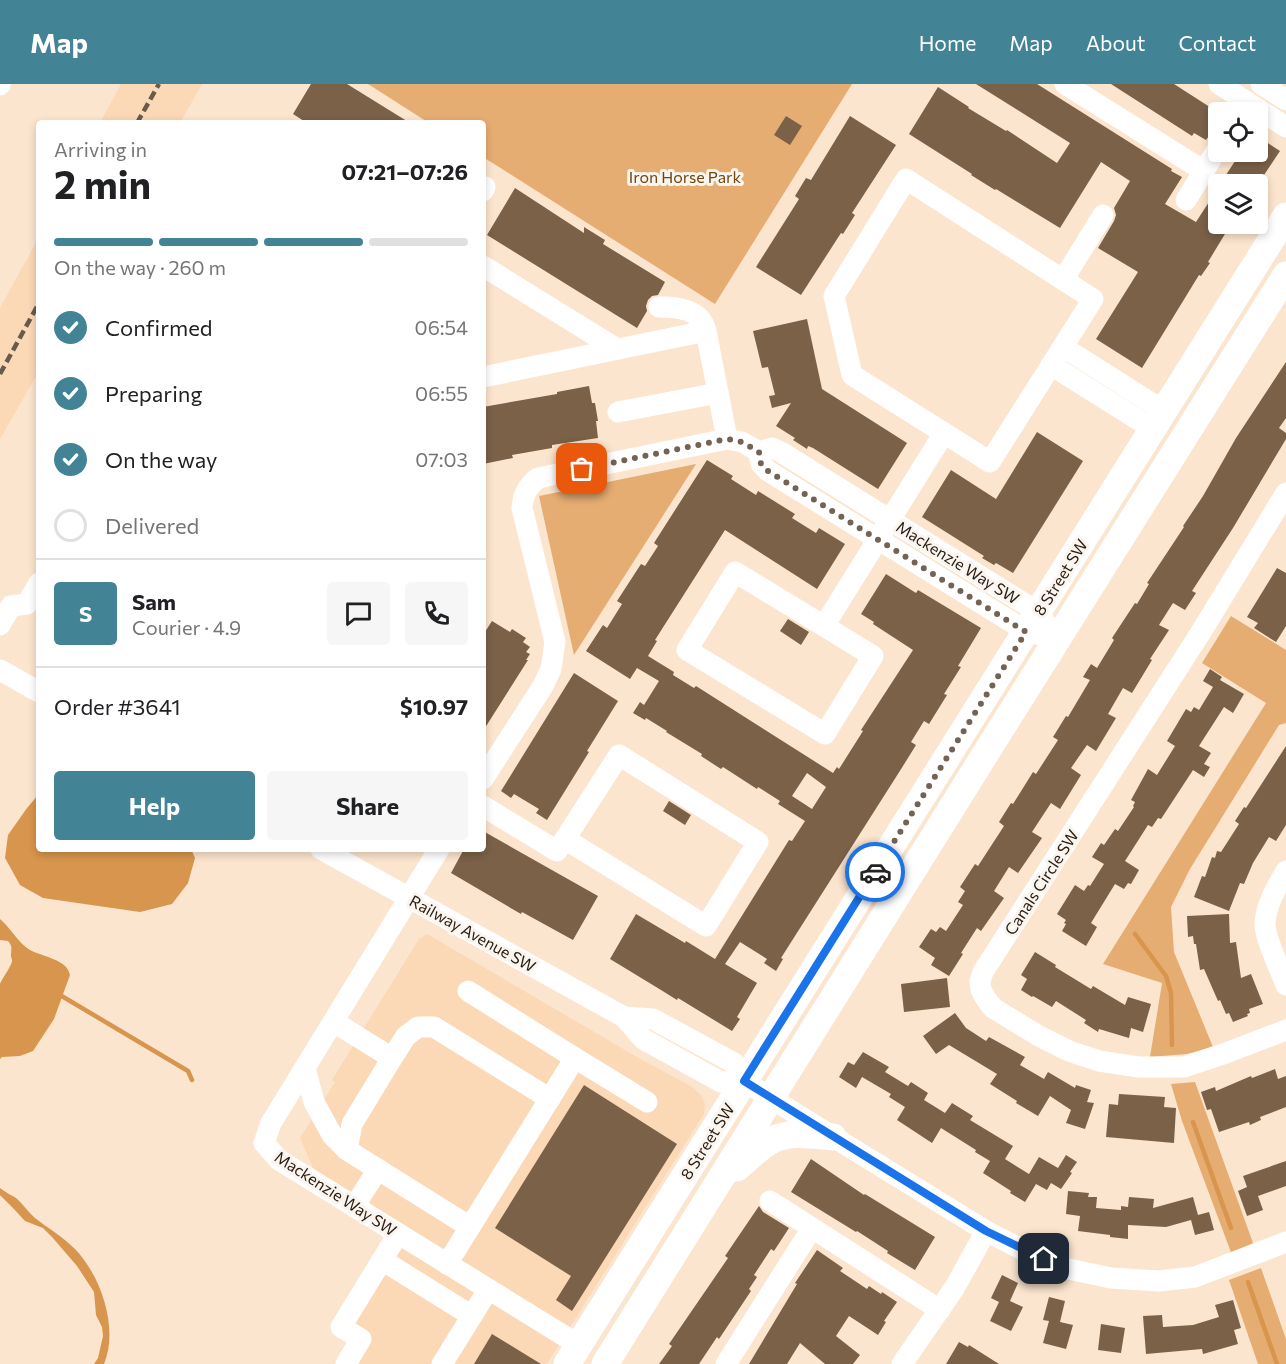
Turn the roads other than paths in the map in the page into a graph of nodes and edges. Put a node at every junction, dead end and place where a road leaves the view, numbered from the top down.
1 (1065, 84) edge
2 (1219, 84) edge
3 (1262, 84) edge
4 (1286, 100) edge
5 (1238, 102) edge
6 (1268, 119) edge
7 (1286, 127) edge
8 (1209, 162) edge
9 (1204, 171) junction
10 (1186, 200) dead end
11 (1102, 215) dead end
12 (1286, 216) edge
13 (486, 268) edge
14 (1286, 275) edge
15 (1063, 280) junction
16 (659, 307) dead end
17 (706, 331) junction
18 (1063, 347) junction
19 (617, 349) junction
20 (1051, 365) junction
21 (486, 376) edge
22 (718, 393) junction
23 (618, 412) dead end
24 (1159, 420) junction
25 (944, 433) junction
26 (727, 439) junction
27 (759, 452) junction
28 (1286, 493) edge
29 (890, 520) junction
30 (877, 539) junction
31 (36, 588) edge
32 (1032, 622) junction
33 (0, 625) edge
34 (824, 626) junction
35 (1057, 639) junction
36 (0, 670) edge
37 (36, 690) edge
38 (486, 774) edge
39 (486, 808) edge
40 (565, 839) junction
41 (326, 852) edge
42 (437, 852) edge
43 (1286, 871) edge
44 (409, 898) junction
45 (1286, 985) edge
46 (468, 992) dead end
47 (334, 1022) junction
48 (1286, 1030) edge
49 (392, 1058) junction
50 (575, 1058) junction
51 (305, 1068) junction
52 (744, 1081) junction
53 (771, 1098) junction
54 (550, 1099) junction
55 (647, 1102) dead end
56 (833, 1137) junction
57 (347, 1150) junction
58 (378, 1169) junction
59 (718, 1184) junction
60 (770, 1201) dead end
61 (354, 1207) junction
62 (470, 1227) junction
63 (812, 1228) junction
64 (986, 1231) junction
65 (398, 1234) junction
66 (1286, 1242) edge
67 (382, 1260) junction
68 (447, 1264) junction
69 (488, 1290) junction
70 (940, 1310) junction
71 (472, 1316) junction
72 (573, 1355) edge
73 (346, 1364) edge
74 (442, 1364) edge
75 (605, 1364) edge
76 (726, 1364) edge
77 (902, 1364) edge

1 - 9 street
2 - 5 street
3 - 4 street
6 - 7 street
8 - 9 street
9 - 10 street
11 - 15 street
12 - 24 main road, 8 Street SW
13 - 19 street
14 - 35 main road, 8 Street SW
15 - 18 street
15 - 25 street
16 - 17 street
17 - 19 street
17 - 22 street
18 - 20 street
18 - 24 street
19 - 21 street
20 - 24 street
20 - 25 street
22 - 23 street
22 - 26 street
24 - 32 main road, 8 Street SW
25 - 29 street
26 - 27 street, Mackenzie Way SW
26 - 38 street
27 - 29 street, Mackenzie Way SW
27 - 30 street, Mackenzie Way SW
28 - 48 street, Canals Circle SW
29 - 30 street
29 - 32 street, Mackenzie Way SW
30 - 32 street, Mackenzie Way SW
30 - 34 street
31 - 33 street
32 - 35 street, Mackenzie Way SW
32 - 52 main road, 8 Street SW
34 - 34 street
35 - 53 main road, 8 Street SW
36 - 37 street
39 - 40 street
40 - 40 street
41 - 44 street, Railway Avenue SW
42 - 44 street, Mackenzie Way SW
43 - 45 street
44 - 47 street, Mackenzie Way SW
44 - 52 street, Railway Avenue SW
46 - 50 street
47 - 49 street
47 - 51 street, Mackenzie Way SW
49 - 54 street
49 - 57 street
50 - 54 street
50 - 55 street
51 - 57 street
51 - 61 street, Mackenzie Way SW
52 - 53 street
52 - 72 main road, 8 Street SW
53 - 56 street
53 - 59 main road, 8 Street SW
54 - 62 street
56 - 59 main road
56 - 64 street
57 - 58 street
58 - 61 street
58 - 62 street
59 - 75 main road, 8 Street SW
60 - 63 street
61 - 65 street, Mackenzie Way SW
62 - 68 street
63 - 70 street
63 - 76 street
64 - 66 street
64 - 70 street
65 - 67 street
65 - 68 street, Mackenzie Way SW
67 - 71 street
67 - 73 street
68 - 69 street, Mackenzie Way SW
69 - 71 street
69 - 72 street, Mackenzie Way SW
70 - 77 street
71 - 74 street

